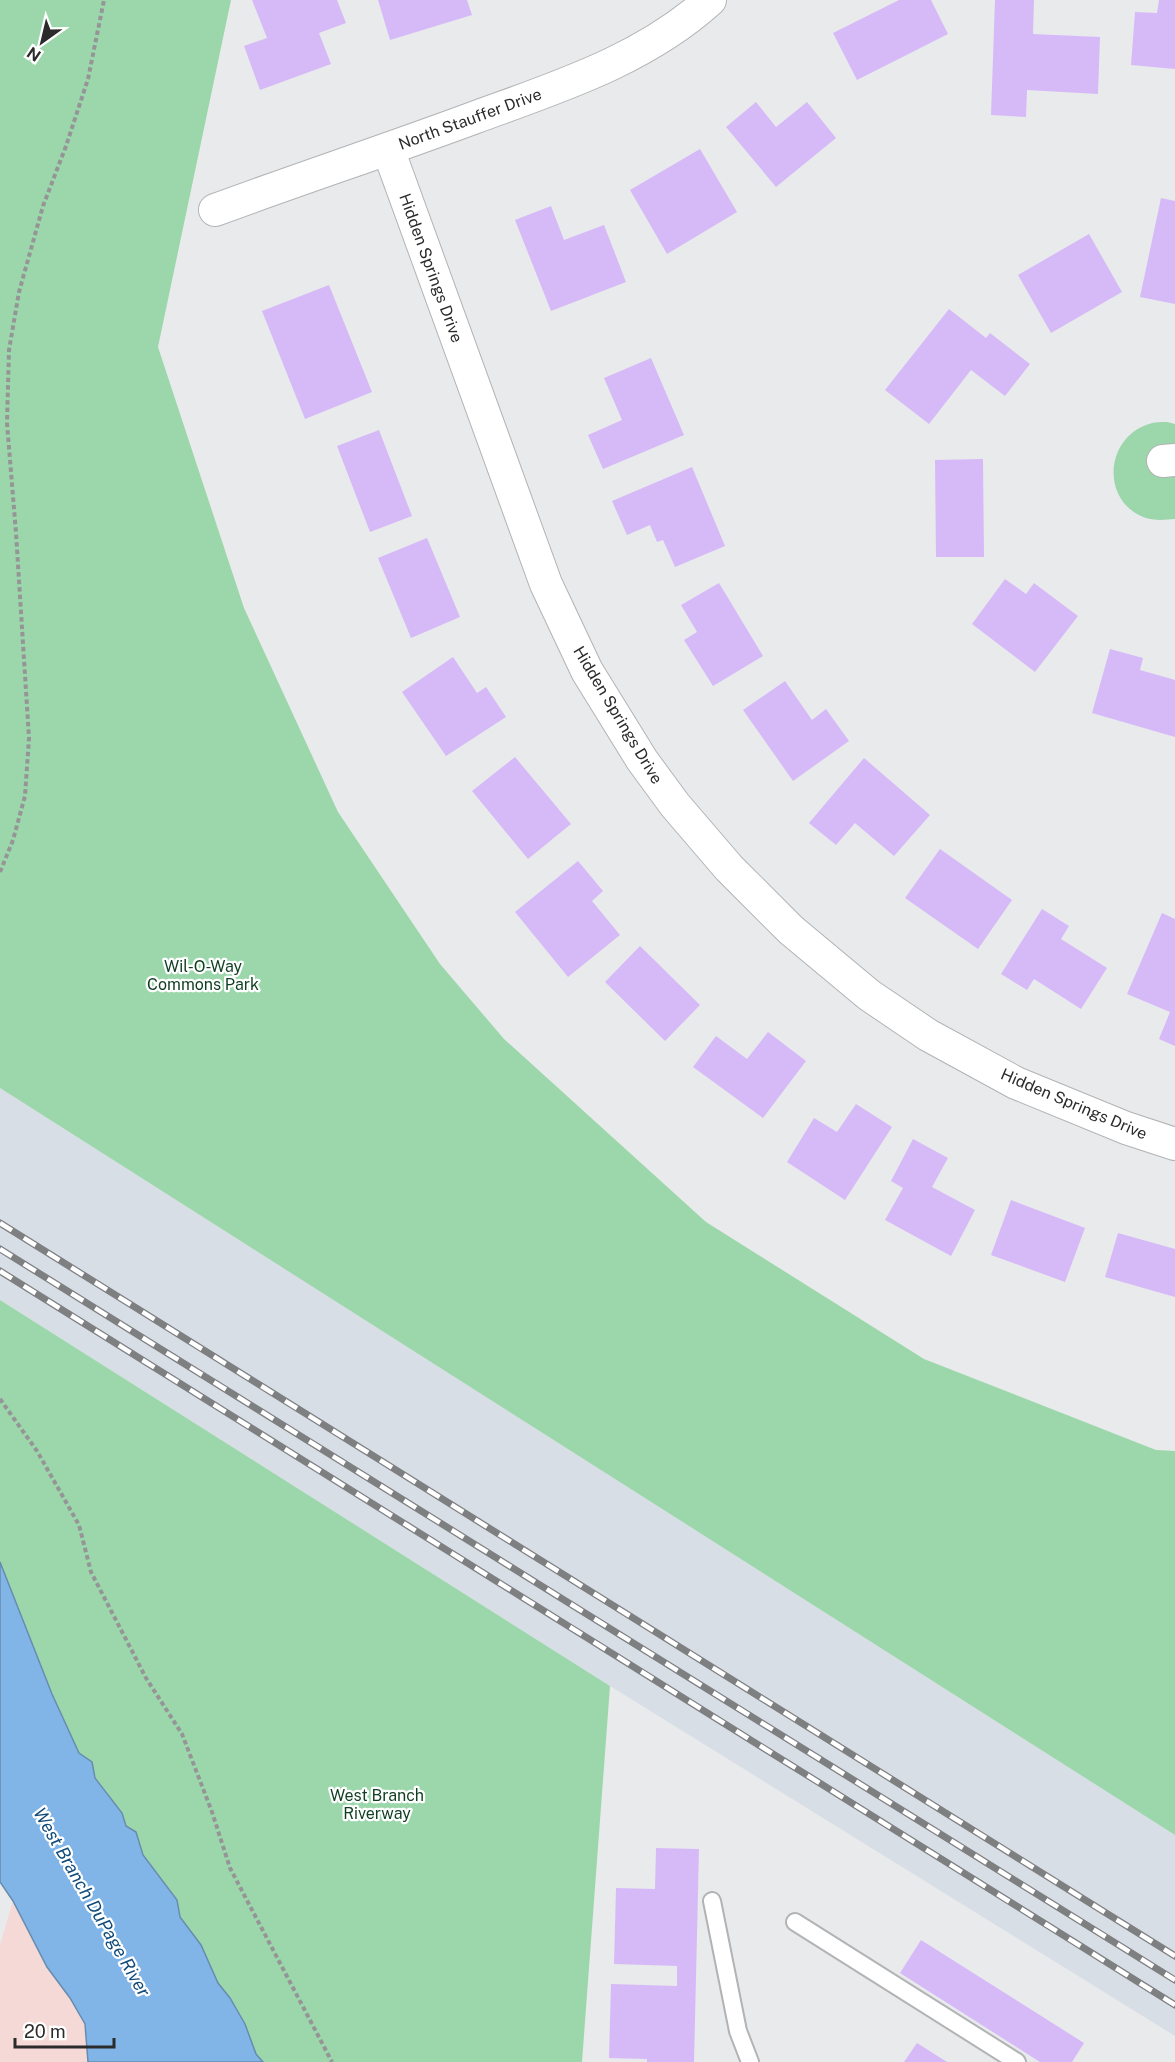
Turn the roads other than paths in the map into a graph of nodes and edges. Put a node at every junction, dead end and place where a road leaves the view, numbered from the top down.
1 (710, 0) edge
2 (388, 149) junction
3 (215, 210) dead end
4 (1175, 1144) edge
5 (712, 1901) dead end
6 (795, 1922) dead end
7 (750, 2062) edge
8 (1017, 2062) edge

1 - 2 street, North Stauffer Drive
2 - 3 street, North Stauffer Drive
2 - 4 street, Hidden Springs Drive
5 - 7 lane
6 - 8 lane

